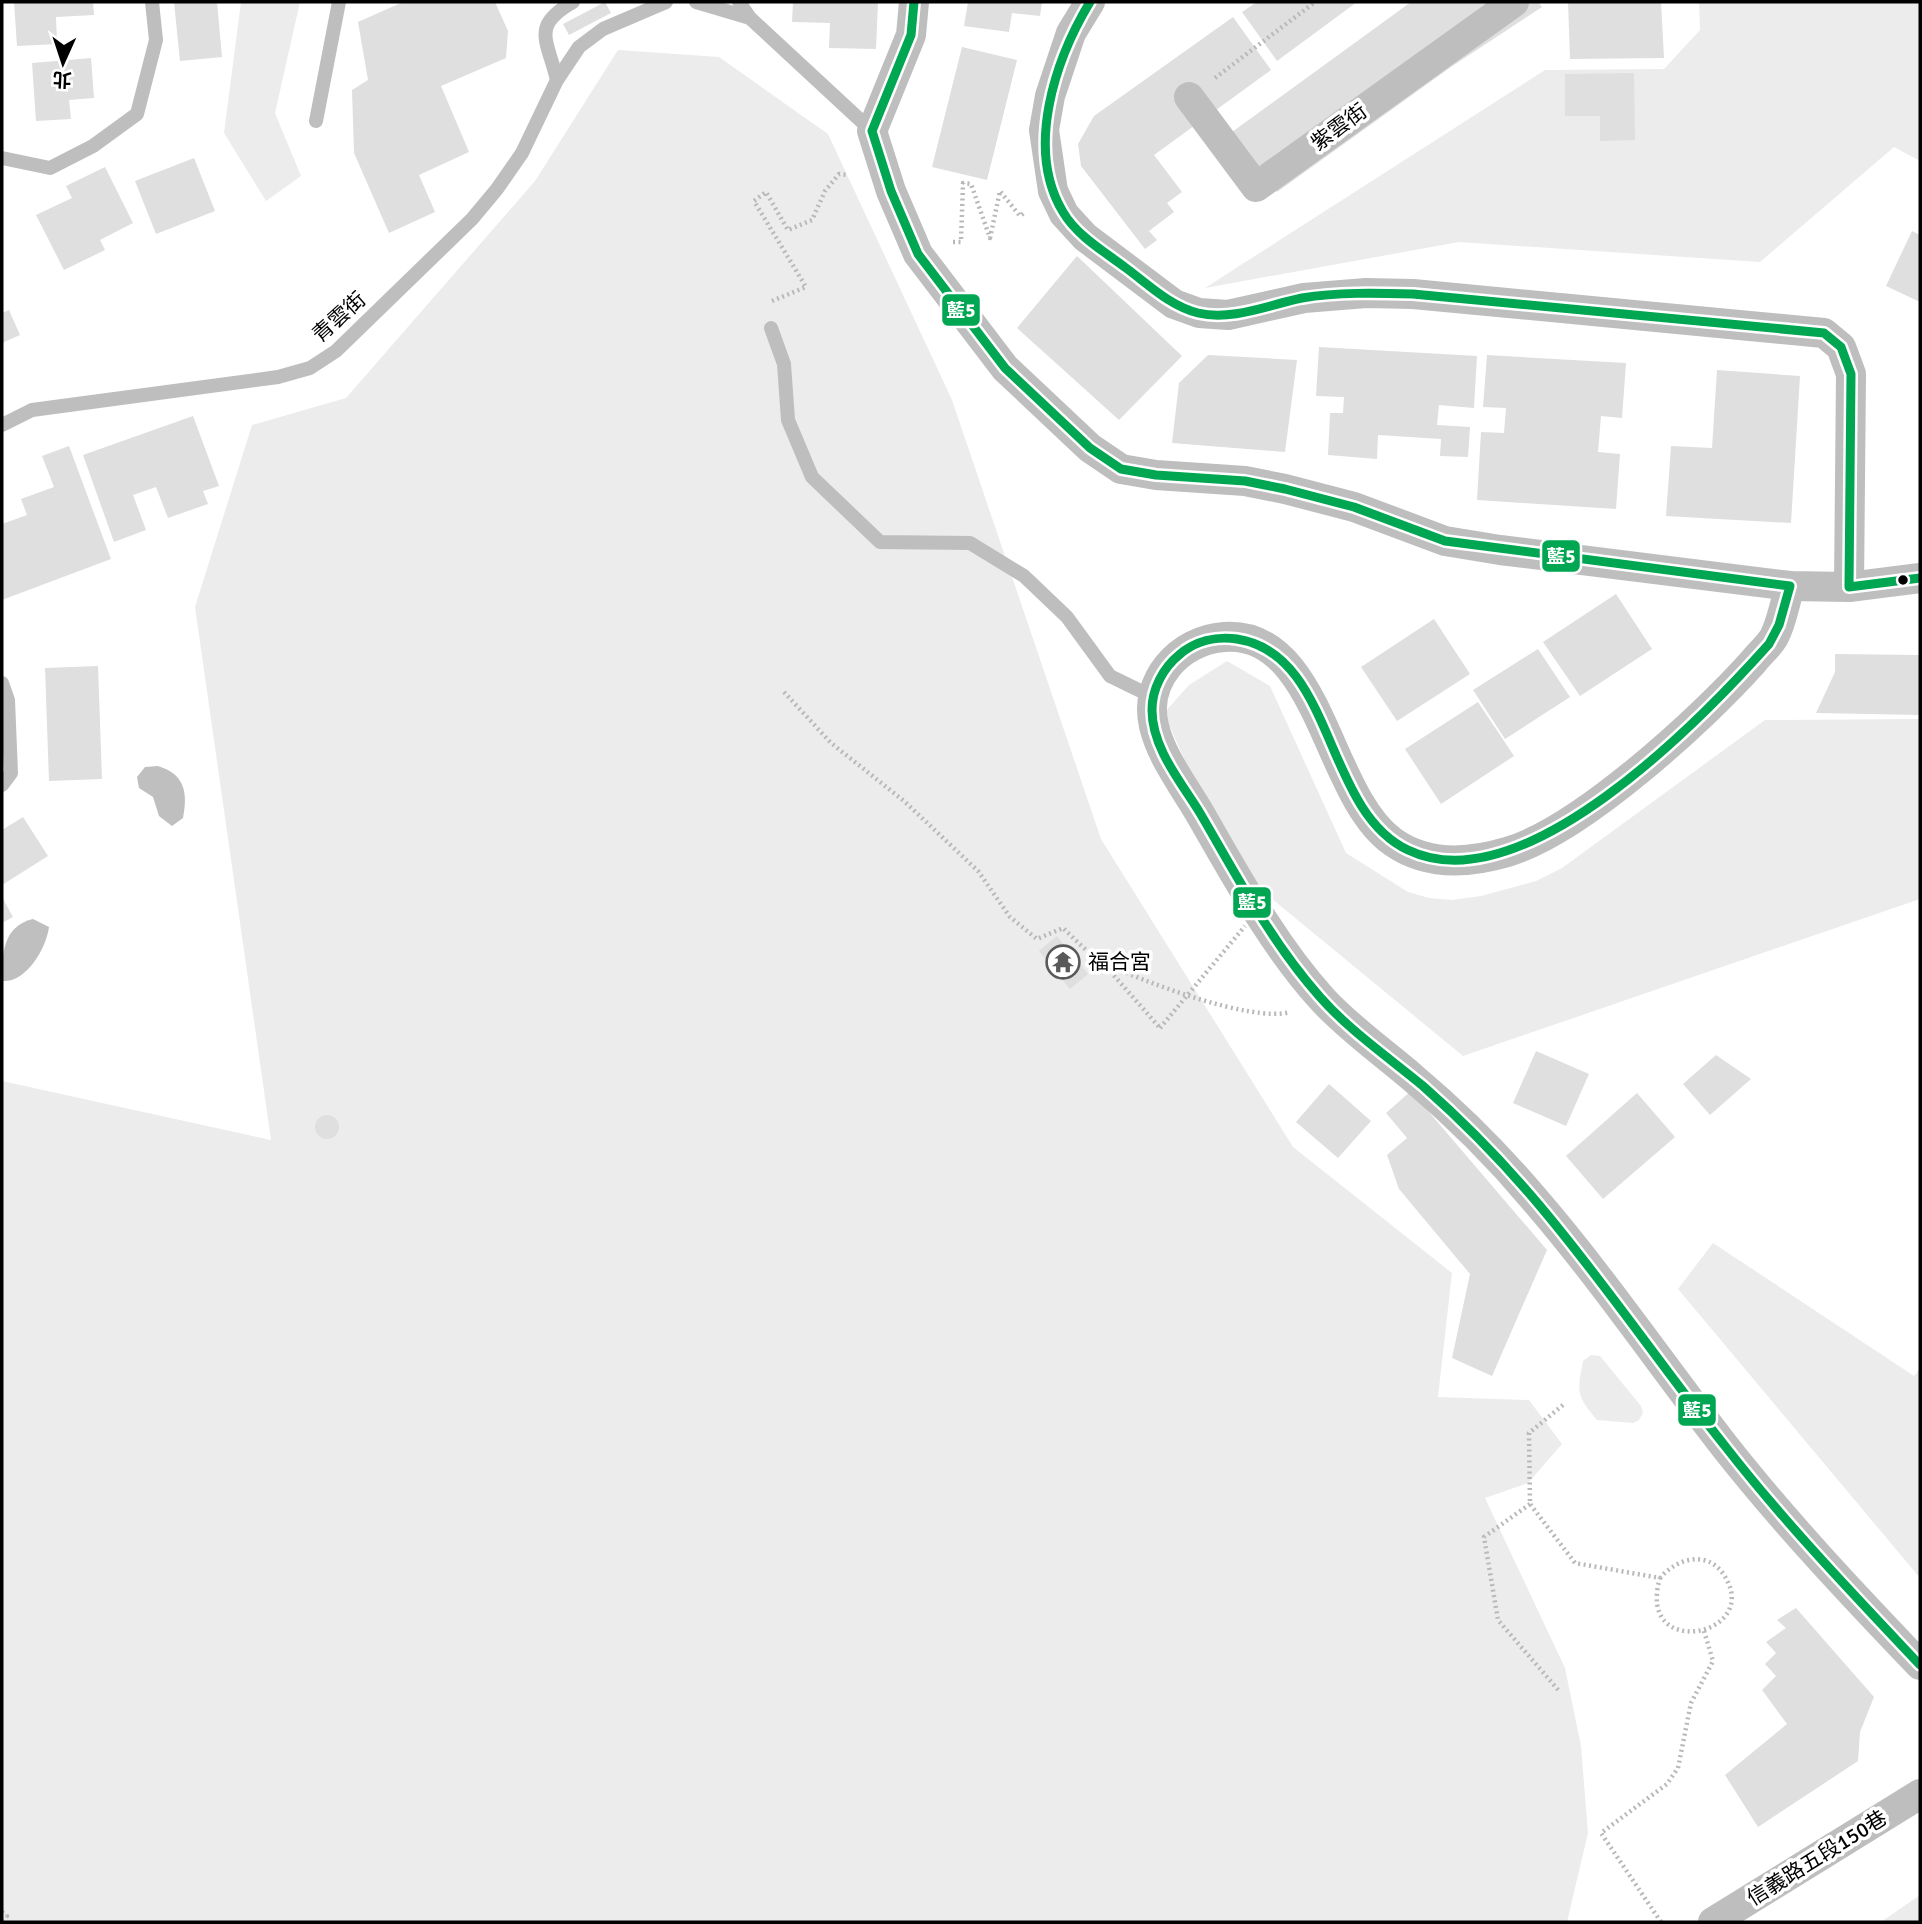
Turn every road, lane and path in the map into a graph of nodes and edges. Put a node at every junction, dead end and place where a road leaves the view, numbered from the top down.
1 (152, 2) edge
2 (339, 2) edge
3 (573, 2) edge
4 (666, 2) edge
5 (696, 2) edge
6 (739, 2) edge
7 (914, 2) edge
8 (1090, 2) edge
9 (1315, 2) edge
10 (1514, 2) edge
11 (750, 18) junction
12 (557, 80) junction
13 (1189, 97) joint
14 (316, 121) dead end
15 (872, 131) junction
16 (2, 158) edge
17 (771, 328) dead end
18 (2, 425) edge
19 (1920, 578) edge
20 (1790, 586) junction
21 (1849, 587) junction
22 (2, 683) edge
23 (784, 692) dead end
24 (1153, 698) junction
25 (2, 785) edge
26 (1245, 926) dead end
27 (1101, 961) junction
28 (1276, 1016) dead end
29 (1563, 1405) dead end
30 (1530, 1504) junction
31 (1660, 1578) junction
32 (1704, 1631) junction
33 (1920, 1665) edge
34 (1560, 1692) dead end
35 (1920, 1794) edge
36 (2, 1912) edge
37 (2, 1919) edge
38 (1661, 1922) edge
39 (1713, 1922) edge

1 - 16 lane
2 - 14 lane
3 - 12 lane
4 - 12 lane, 青雲街
5 - 11 lane
6 - 11 lane
7 - 15 street
8 - 21 street
9 - 13 path
10 - 13 street, 紫雲街
11 - 15 lane
12 - 18 lane, 青雲街
15 - 20 street
17 - 24 lane
19 - 21 street
20 - 21 street
20 - 24 street
22 - 25 lane
23 - 27 path
24 - 33 street
26 - 27 path, bridge
27 - 28 path
29 - 30 path
30 - 31 path
30 - 34 path
31 - 32 path
31 - 32 path
32 - 38 path
35 - 39 street, 信義路五段150巷
36 - 37 path

